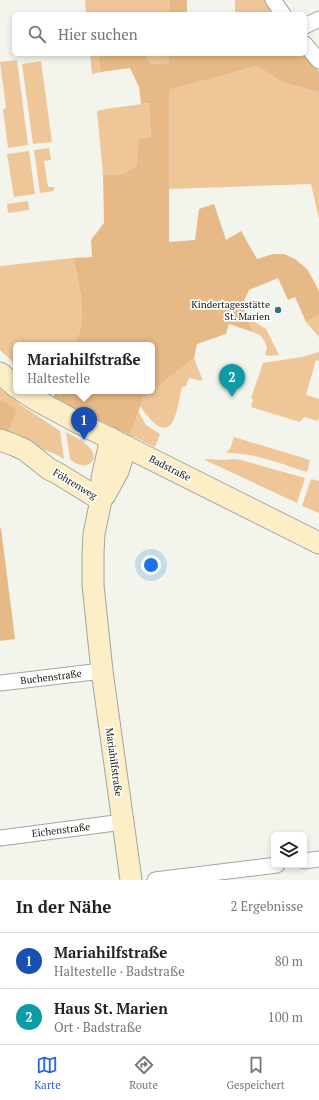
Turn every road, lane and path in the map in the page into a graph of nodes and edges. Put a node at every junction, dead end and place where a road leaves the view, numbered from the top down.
1 (273, 0) edge
2 (282, 12) edge
3 (319, 19) edge
4 (307, 25) edge
5 (307, 47) edge
6 (319, 62) edge
7 (0, 373) edge
8 (13, 384) edge
9 (27, 394) edge
10 (0, 440) edge
11 (118, 442) junction
12 (99, 507) junction
13 (319, 543) edge
14 (102, 670) junction
15 (0, 683) edge
16 (123, 822) junction
17 (0, 838) edge
18 (319, 859) edge
19 (307, 861) edge
20 (271, 870) edge
21 (131, 880) edge
22 (155, 880) edge

1 - 2 street
3 - 4 street
5 - 6 street
7 - 8 street
9 - 11 street, Badstraße
10 - 12 street, Föhrenweg
11 - 12 street, Mariahilfstraße
11 - 13 street, Badstraße
12 - 14 street, Mariahilfstraße
14 - 15 street, Buchenstraße
14 - 16 street, Mariahilfstraße
16 - 17 street, Eichenstraße
16 - 21 street, Mariahilfstraße
18 - 19 street
20 - 22 street

